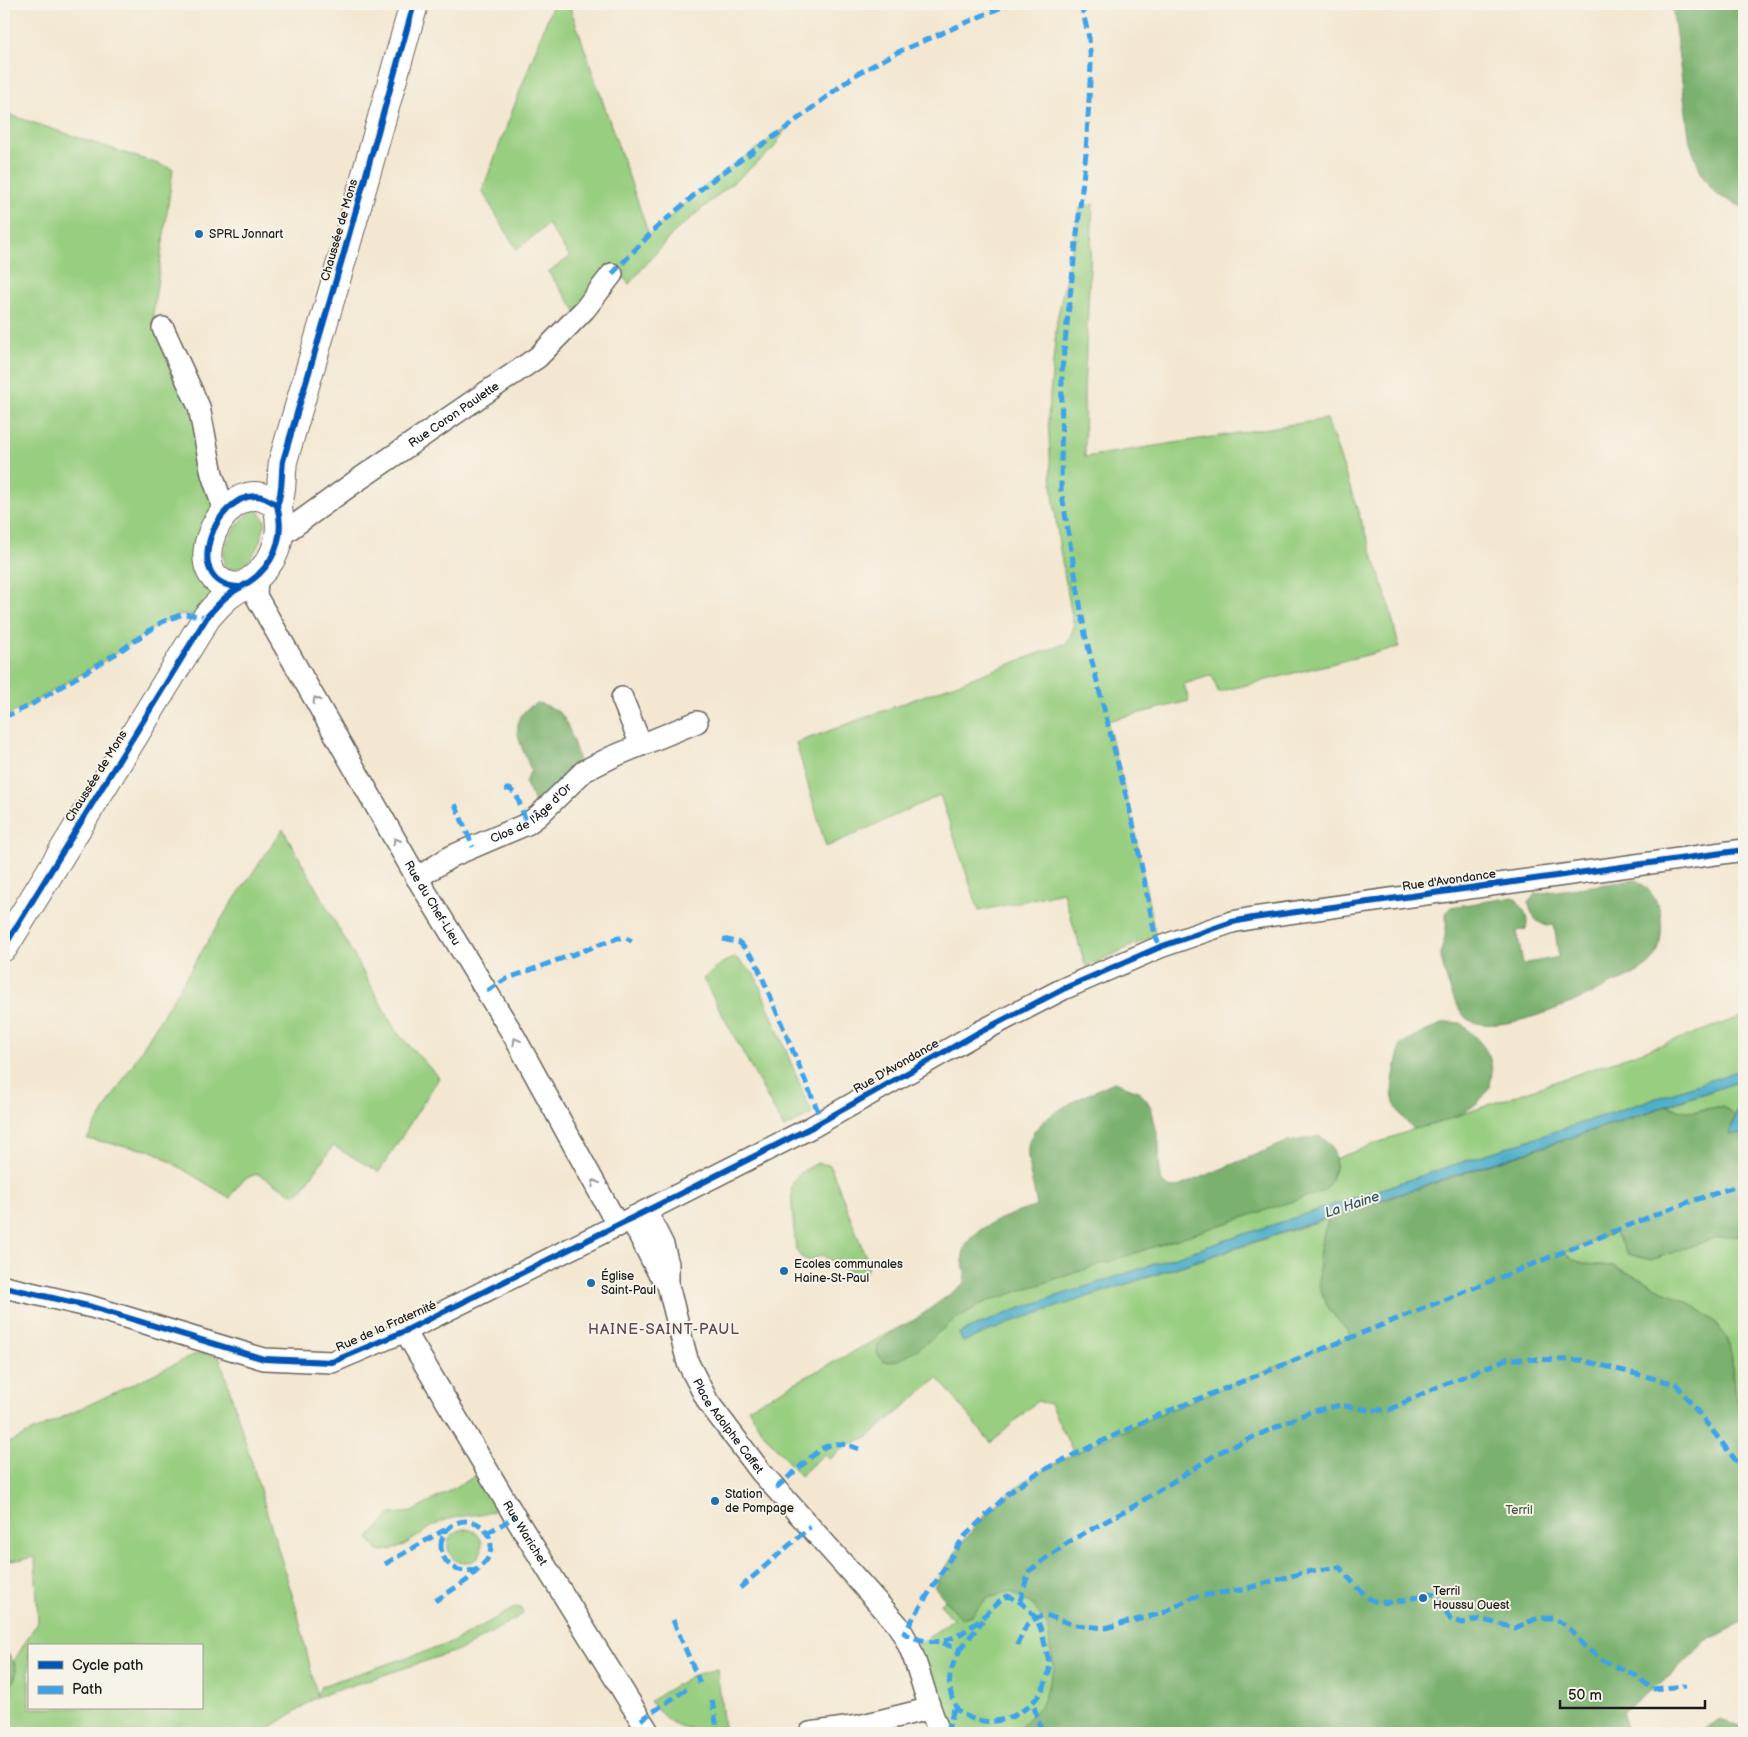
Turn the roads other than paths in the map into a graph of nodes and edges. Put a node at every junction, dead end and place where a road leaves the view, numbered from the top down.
1 (414, 4) edge
2 (612, 274) dead end
3 (163, 328) dead end
4 (267, 500) junction
5 (225, 513) junction
6 (280, 536) junction
7 (236, 580) junction
8 (622, 698) dead end
9 (697, 722) dead end
10 (641, 745) junction
11 (1744, 850) edge
12 (417, 878) junction
13 (4, 946) edge
14 (1160, 947) joint
15 (632, 1219) junction
16 (4, 1287) edge
17 (405, 1331) junction
18 (928, 1709) junction
19 (649, 1733) edge
20 (810, 1733) edge
21 (940, 1733) edge

1 - 4 main road, Chaussée de Mons
2 - 6 street, Rue Coron Paulette
3 - 5 street
4 - 5 main road
4 - 6 main road
5 - 7 main road
6 - 7 main road
12 -> 7 street, Rue du Chef-Lieu
7 - 13 main road, Chaussée de Mons
8 - 10 street
9 - 10 street, Clos de l'Âge d'Or
10 - 12 street, Clos de l'Âge d'Or
11 - 14 street, Rue d'Avondance
15 -> 12 street, Rue du Chef-Lieu
14 - 15 street, Rue D'Avondance
15 - 17 street, Rue de la Fraternité
15 - 18 street, Place Adolphe Caffet
16 - 17 street, Rue de la Fraternité
17 - 19 street, Rue Warichet
18 - 20 street
18 - 21 street, Place Adolphe Caffet

